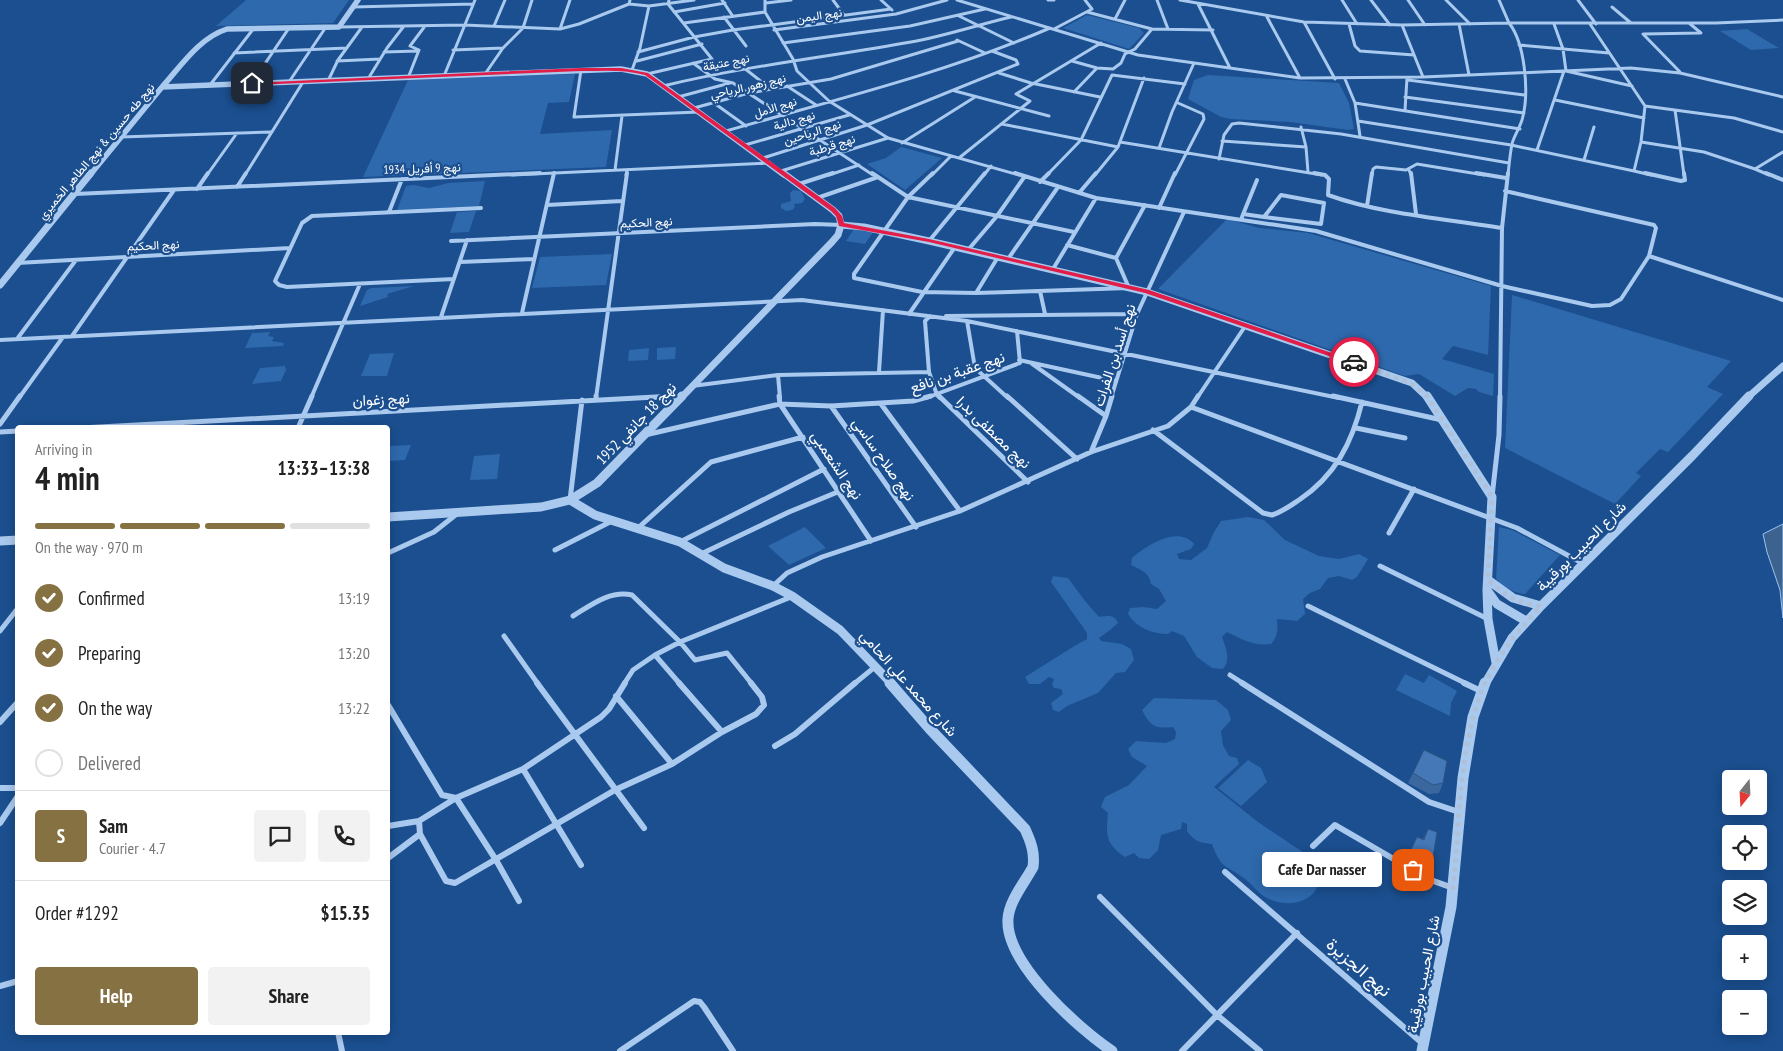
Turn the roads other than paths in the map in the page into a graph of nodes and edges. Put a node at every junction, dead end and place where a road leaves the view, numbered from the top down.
1 (358, 0) edge
2 (414, 0) edge
3 (505, 0) edge
4 (532, 0) edge
5 (570, 0) edge
6 (694, 0) edge
7 (722, 0) edge
8 (791, 0) edge
9 (833, 0) edge
10 (881, 0) edge
11 (947, 0) edge
12 (958, 0) edge
13 (1048, 0) edge
14 (1054, 0) edge
15 (1085, 0) edge
16 (1125, 0) edge
17 (1157, 0) edge
18 (1180, 0) edge
19 (1342, 0) edge
20 (1371, 0) edge
21 (1408, 0) edge
22 (1446, 0) edge
23 (1498, 0) edge
24 (1578, 0) edge
25 (765, 1) edge
26 (474, 2) edge
27 (630, 2) edge
28 (668, 2) edge
29 (725, 3) junction
30 (1198, 4) junction
31 (411, 5) junction
32 (649, 6) junction
33 (353, 7) junction
34 (1612, 7) dead end
35 (985, 8) junction
36 (891, 9) junction
37 (674, 12) junction
38 (765, 12) junction
39 (1087, 12) junction
40 (896, 14) junction
41 (732, 15) junction
42 (844, 15) junction
43 (959, 16) junction
44 (724, 17) junction
45 (1011, 17) junction
46 (1267, 17) junction
47 (1115, 19) junction
48 (1783, 20) edge
49 (1304, 22) junction
50 (684, 23) junction
51 (1510, 23) junction
52 (1632, 23) junction
53 (1688, 23) junction
54 (771, 24) junction
55 (1349, 24) junction
56 (1357, 24) junction
57 (1425, 24) junction
58 (1459, 24) junction
59 (1470, 24) junction
60 (1554, 24) junction
61 (1590, 24) junction
62 (1596, 24) junction
63 (464, 25) junction
64 (1390, 25) junction
65 (1402, 25) junction
66 (404, 26) junction
67 (425, 26) junction
68 (494, 26) junction
69 (326, 27) junction
70 (339, 27) junction
71 (362, 27) junction
72 (980, 27) junction
73 (254, 28) junction
74 (289, 28) junction
75 (523, 28) junction
76 (560, 29) junction
77 (1052, 29) junction
78 (1152, 29) junction
79 (1168, 29) junction
80 (733, 30) junction
81 (774, 30) junction
82 (1213, 30) junction
83 (948, 35) junction
84 (694, 37) junction
85 (958, 41) junction
86 (784, 43) junction
87 (1015, 43) junction
88 (1101, 43) junction
89 (702, 44) junction
90 (1519, 45) junction
91 (746, 46) dead end
92 (347, 48) junction
93 (503, 48) junction
94 (311, 49) junction
95 (1562, 49) junction
96 (453, 50) junction
97 (274, 51) junction
98 (418, 51) junction
99 (992, 51) junction
100 (384, 52) junction
101 (638, 52) junction
102 (1128, 52) junction
103 (234, 53) junction
104 (985, 53) junction
105 (1609, 53) junction
106 (1414, 55) junction
107 (380, 59) junction
108 (793, 60) junction
109 (337, 61) junction
110 (637, 61) junction
111 (1072, 61) junction
112 (693, 63) junction
113 (1194, 63) junction
114 (744, 68) junction
115 (1097, 68) junction
116 (1230, 68) junction
117 (1620, 68) junction
118 (581, 70) junction
119 (632, 70) junction
120 (1108, 70) junction
121 (1565, 71) junction
122 (998, 73) junction
123 (1525, 73) junction
124 (1680, 73) junction
125 (484, 74) junction
126 (647, 74) junction
127 (707, 74) junction
128 (1114, 74) junction
129 (1469, 75) junction
130 (444, 76) junction
131 (1423, 77) junction
132 (408, 78) junction
133 (1144, 78) junction
134 (1300, 78) junction
135 (368, 79) junction
136 (1335, 79) junction
137 (1345, 79) junction
138 (1407, 79) junction
139 (328, 81) junction
140 (289, 82) junction
141 (303, 82) junction
142 (807, 82) junction
143 (252, 83) junction
144 (733, 83) junction
145 (1031, 83) junction
146 (1185, 84) junction
147 (210, 85) junction
148 (663, 86) junction
149 (787, 86) junction
150 (1633, 86) junction
151 (162, 87) junction
152 (772, 89) junction
153 (955, 90) junction
154 (1074, 92) junction
155 (749, 93) junction
156 (1524, 95) junction
157 (678, 97) junction
158 (975, 97) junction
159 (1100, 97) junction
160 (1405, 97) junction
161 (1783, 97) edge
162 (1554, 100) junction
163 (829, 101) junction
164 (714, 103) junction
165 (1178, 103) junction
166 (1355, 103) junction
167 (816, 105) junction
168 (1646, 106) junction
169 (1021, 109) junction
170 (696, 110) junction
171 (1405, 110) junction
172 (1674, 110) junction
173 (1524, 113) junction
174 (783, 115) junction
175 (849, 115) junction
176 (622, 116) junction
177 (1049, 116) dead end
178 (1644, 118) junction
179 (1358, 121) junction
180 (1002, 124) junction
181 (867, 125) junction
182 (746, 126) junction
183 (1301, 127) junction
184 (1594, 127) dead end
185 (802, 128) junction
186 (1520, 130) junction
187 (726, 131) junction
188 (271, 132) junction
189 (1783, 132) edge
190 (237, 133) junction
191 (1360, 136) junction
192 (121, 137) junction
193 (888, 138) junction
194 (822, 140) junction
195 (1081, 140) junction
196 (1222, 141) junction
197 (1120, 142) junction
198 (1641, 142) junction
199 (902, 143) junction
200 (745, 144) junction
201 (1511, 145) junction
202 (1306, 146) junction
203 (1118, 147) junction
204 (1159, 148) junction
205 (1680, 149) junction
206 (1537, 150) junction
207 (1185, 152) junction
208 (1783, 152) edge
209 (841, 153) junction
210 (951, 156) junction
211 (763, 158) junction
212 (959, 158) junction
213 (1219, 159) junction
214 (1584, 160) junction
215 (770, 163) junction
216 (1509, 163) junction
217 (859, 165) junction
218 (991, 166) junction
219 (1755, 169) junction
220 (615, 170) junction
221 (627, 170) junction
222 (1409, 170) junction
223 (781, 171) junction
224 (1634, 171) junction
225 (1308, 172) junction
226 (554, 173) junction
227 (1024, 176) junction
228 (878, 178) junction
229 (1506, 178) junction
230 (402, 179) junction
231 (1257, 180) dead end
232 (1783, 180) edge
233 (1040, 182) junction
234 (799, 184) junction
235 (237, 187) junction
236 (1058, 187) junction
237 (197, 189) junction
238 (174, 190) junction
239 (1505, 191) junction
240 (1079, 193) junction
241 (75, 194) junction
242 (908, 197) junction
243 (818, 198) junction
244 (1096, 198) junction
245 (622, 201) junction
246 (547, 205) junction
247 (1145, 206) junction
248 (1367, 206) junction
249 (956, 207) junction
250 (481, 208) dead end
251 (1159, 208) junction
252 (389, 212) junction
253 (1184, 212) junction
254 (1243, 214) junction
255 (1416, 214) junction
256 (997, 216) junction
257 (1264, 217) junction
258 (1242, 220) junction
259 (1033, 224) junction
260 (841, 225) junction
261 (1502, 228) junction
262 (884, 231) junction
263 (1074, 232) junction
264 (618, 233) junction
265 (540, 237) junction
266 (467, 240) junction
267 (451, 241) dead end
268 (929, 241) junction
269 (1067, 245) junction
270 (955, 247) junction
271 (290, 248) junction
272 (968, 250) junction
273 (1649, 256) junction
274 (128, 257) junction
275 (998, 257) junction
276 (1116, 258) junction
277 (534, 259) junction
278 (1008, 259) junction
279 (76, 260) junction
280 (460, 262) junction
281 (17, 263) junction
282 (1053, 269) junction
283 (454, 279) junction
284 (360, 284) junction
285 (0, 285) edge
286 (1502, 286) junction
287 (1129, 288) junction
288 (1040, 291) junction
289 (922, 292) junction
290 (1147, 292) junction
291 (976, 293) junction
292 (777, 300) junction
293 (1783, 300) edge
294 (608, 308) junction
295 (883, 310) junction
296 (522, 313) junction
297 (909, 314) junction
298 (1045, 314) junction
299 (1138, 314) junction
300 (927, 316) junction
301 (441, 317) junction
302 (967, 321) junction
303 (342, 322) junction
304 (1246, 325) junction
305 (1017, 331) junction
306 (72, 336) junction
307 (63, 337) junction
308 (17, 339) junction
309 (0, 340) edge
310 (1124, 352) junction
311 (1019, 360) junction
312 (1029, 362) junction
313 (1783, 366) edge
314 (1215, 371) junction
315 (879, 372) junction
316 (929, 372) junction
317 (778, 375) junction
318 (984, 376) junction
319 (1116, 380) junction
320 (691, 386) junction
321 (937, 395) junction
322 (682, 396) junction
323 (596, 399) junction
324 (582, 400) junction
325 (1362, 402) junction
326 (780, 404) junction
327 (880, 404) junction
328 (831, 406) junction
329 (1192, 407) junction
330 (303, 416) junction
331 (1106, 416) junction
332 (1442, 420) junction
333 (0, 424) edge
334 (136, 425) edge
335 (299, 425) edge
336 (1356, 428) junction
337 (1154, 430) junction
338 (15, 431) edge
339 (0, 432) edge
340 (645, 435) junction
341 (803, 437) junction
342 (1405, 438) dead end
343 (1091, 452) junction
344 (1077, 459) junction
345 (1338, 461) junction
346 (824, 469) junction
347 (1028, 482) junction
348 (1414, 489) junction
349 (840, 491) junction
350 (1492, 497) junction
351 (570, 500) junction
352 (960, 510) junction
353 (458, 513) junction
354 (390, 517) edge
355 (1491, 518) junction
356 (612, 521) junction
357 (916, 526) junction
358 (637, 530) junction
359 (1389, 533) dead end
360 (15, 540) edge
361 (871, 541) junction
362 (0, 542) edge
363 (680, 542) junction
364 (555, 550) dead end
365 (390, 552) edge
366 (701, 554) junction
367 (1584, 564) junction
368 (1380, 566) dead end
369 (1487, 585) junction
370 (773, 586) junction
371 (792, 596) junction
372 (1308, 606) dead end
373 (1541, 606) junction
374 (15, 612) edge
375 (573, 616) dead end
376 (1488, 619) junction
377 (1526, 621) junction
378 (0, 631) edge
379 (504, 636) dead end
380 (680, 642) junction
381 (654, 655) junction
382 (1496, 663) junction
383 (876, 666) junction
384 (1230, 675) dead end
385 (1482, 691) junction
386 (616, 696) junction
387 (15, 705) edge
388 (390, 708) edge
389 (0, 722) edge
390 (722, 732) junction
391 (574, 735) junction
392 (775, 746) dead end
393 (672, 764) junction
394 (523, 769) junction
395 (0, 788) edge
396 (15, 788) edge
397 (615, 790) junction
398 (456, 798) junction
399 (15, 800) edge
400 (1459, 813) junction
401 (419, 821) junction
402 (0, 823) edge
403 (557, 824) junction
404 (390, 826) edge
405 (644, 828) dead end
406 (420, 834) junction
407 (1312, 846) dead end
408 (390, 856) edge
409 (496, 860) junction
410 (581, 865) dead end
411 (1226, 872) dead end
412 (1453, 888) junction
413 (1100, 897) dead end
414 (519, 901) dead end
415 (1297, 933) junction
416 (15, 983) edge
417 (0, 986) edge
418 (1217, 1015) junction
419 (339, 1035) edge
420 (1423, 1048) edge
421 (342, 1051) edge
422 (620, 1051) edge
423 (733, 1051) edge
424 (1112, 1051) edge
425 (1182, 1051) edge
426 (1260, 1051) edge

1 - 33 street
2 - 31 street
3 - 68 street
4 - 75 street
5 - 76 street
6 - 28 street
7 - 29 street
8 - 25 street
9 - 42 street
10 - 36 street
11 - 40 street, نهج اليمن
12 - 35 street
13 - 14 street
15 - 39 street
16 - 47 street
17 - 79 street
18 - 30 street
19 - 56 street
20 - 64 street
21 - 57 street
22 - 59 street
23 - 51 street
24 - 62 street
25 - 38 street
26 - 31 street
26 - 63 street
27 - 32 street
27 - 76 street
28 - 32 street
28 - 37 street
29 - 37 street
29 - 41 street
30 - 46 street
30 - 82 street
31 - 33 street
32 - 101 street
33 - 70 street
34 - 52 street
35 - 43 street
35 - 45 street
36 - 40 street
36 - 42 street
37 - 50 street
38 - 41 street
38 - 54 street
39 - 47 street
39 - 77 street, نهج الأمل
40 - 81 street, نهج اليمن
41 - 44 street
42 - 54 street
43 - 72 street
43 - 86 street
44 - 50 street
44 - 80 street
45 - 72 street, نهج عتيقة
45 - 77 street
46 - 49 street
46 - 134 street
47 - 78 street
48 - 53 street
49 - 55 street
49 - 136 street
50 - 84 street
51 - 59 street
51 - 60 street
51 - 90 street
52 - 53 street
52 - 62 street
53 - 124 street
54 - 80 street
54 - 81 street
55 - 56 street
55 - 106 street
56 - 64 street
57 - 58 street
57 - 65 street
58 - 59 street
58 - 129 street
60 - 61 street
60 - 95 street
61 - 62 street
61 - 105 street
63 - 67 street
63 - 68 street
63 - 96 street
64 - 65 street
65 - 106 street
66 - 67 street
66 - 71 street
66 - 100 street
67 - 98 street
68 - 75 street
69 - 70 street
69 - 74 street
69 - 94 street
70 - 71 street
71 - 92 street
72 - 83 street, نهج عتيقة
72 - 87 street
73 - 74 street
73 - 103 street
73 - 151 street
74 - 97 street
75 - 76 street
75 - 93 street
77 - 87 street, نهج الأمل
77 - 88 street
78 - 79 street
78 - 102 street
79 - 82 street
80 - 84 street
80 - 91 street
81 - 86 street
82 - 116 street
83 - 85 street
83 - 108 street, نهج عتيقة
84 - 89 street
84 - 101 street
85 - 104 street
85 - 142 street, نهج زهور الرياحي
86 - 108 street
87 - 99 street, نهج الأمل
88 - 102 street
88 - 111 street
89 - 110 street
89 - 112 street
90 - 95 street
90 - 123 street
92 - 94 street
92 - 109 street
93 - 96 street
93 - 125 street
94 - 97 street
94 - 140 street
95 - 105 street
95 - 121 street
96 - 130 street
97 - 103 street
97 - 143 street
98 - 100 street
98 - 132 street
99 - 104 street, نهج الأمل
99 - 122 street, نهج الرياحين
100 - 107 street
101 - 110 street
102 - 113 street
102 - 120 street
103 - 147 street
104 - 163 street, نهج الأمل
105 - 117 street
106 - 131 street
107 - 109 street
107 - 135 street
108 - 114 street, نهج عتيقة
108 - 142 street
109 - 139 street
110 - 119 street
111 - 115 street
111 - 145 street
112 - 126 street
112 - 127 street
113 - 116 street
113 - 146 street
114 - 127 street, نهج عتيقة
114 - 152 street
115 - 120 street
115 - 154 street
116 - 134 street
117 - 121 street
117 - 124 street
117 - 150 street
118 - 119 street, نهج طه حسين & نهج الطاهر الخميري
118 - 125 street, نهج طه حسين & نهج الطاهر الخميري
118 - 176 street, نهج زهور الرياحي
119 - 126 street, نهج طه حسين & نهج الطاهر الخميري
120 - 128 street
121 - 123 street
121 - 150 street
121 - 162 street
122 - 145 street
122 - 153 street, نهج الرياحين
123 - 129 street
123 - 156 street
124 - 161 street
125 - 130 street, نهج طه حسين & نهج الطاهر الخميري
126 - 148 street, نهج طه حسين & نهج الطاهر الخميري
127 - 144 street
127 - 148 street, نهج عتيقة
128 - 133 street
128 - 159 street
129 - 131 street
130 - 132 street, نهج طه حسين & نهج الطاهر الخميري
131 - 138 street
132 - 135 street, نهج طه حسين & نهج الطاهر الخميري
133 - 146 street
133 - 197 street
134 - 136 street
135 - 139 street, نهج طه حسين & نهج الطاهر الخميري
136 - 137 street
137 - 138 street
137 - 166 street
138 - 156 street
138 - 160 street
139 - 141 street, نهج طه حسين & نهج الطاهر الخميري
140 - 141 street, نهج طه حسين & نهج الطاهر الخميري
140 - 143 street, نهج طه حسين & نهج الطاهر الخميري
141 - 188 street
142 - 149 street, نهج زهور الرياحي
142 - 163 street
143 - 147 street, نهج طه حسين & نهج الطاهر الخميري
144 - 155 street
144 - 157 street
145 - 154 street
145 - 169 street
146 - 165 street
147 - 151 street, نهج طه حسين & نهج الطاهر الخميري
148 - 157 street, نهج طه حسين & نهج الطاهر الخميري
149 - 152 street, نهج زهور الرياحي
149 - 167 street
150 - 168 street
151 - 192 street, نهج طه حسين & نهج الطاهر الخميري
152 - 155 street, نهج زهور الرياحي
153 - 158 street
153 - 181 street, نهج الرياحين
154 - 159 street
155 - 164 street, نهج زهور الرياحي
155 - 174 street
156 - 173 street
157 - 170 street, نهج طه حسين & نهج الطاهر الخميري
158 - 169 street
158 - 199 street
159 - 195 street
160 - 171 street
160 - 173 street
162 - 178 street
162 - 206 street
163 - 167 street, نهج الأمل
163 - 175 street
164 - 170 street, نهج زهور الرياحي
164 - 182 street
165 - 204 street
165 - 207 street
166 - 171 street
166 - 179 street
167 - 174 street, نهج الأمل
168 - 172 street
168 - 178 street
169 - 177 street
169 - 180 street
170 - 176 street, نهج زهور الرياحي
170 - 187 street, نهج طه حسين & نهج الطاهر الخميري
171 - 186 street
172 - 189 street
172 - 205 street
173 - 186 street
174 - 182 street, نهج الأمل
174 - 185 street
175 - 181 street
175 - 185 street, نهج دالية
176 - 220 street
178 - 198 street
179 - 191 street
179 - 201 street
180 - 195 street
180 - 212 street
181 - 193 street
181 - 194 street, نهج الرياحين
182 - 187 street, نهج الأمل
183 - 191 street
183 - 196 street
183 - 202 street
184 - 214 street
185 - 194 street
185 - 200 street, نهج دالية
186 - 201 street
187 - 200 street, نهج طه حسين & نهج الطاهر الخميري
188 - 190 street
188 - 235 street
190 - 192 street
190 - 237 street
191 - 216 street
192 - 241 street, نهج طه حسين & نهج الطاهر الخميري
193 - 199 street
193 - 209 street, نهج قرطبة
194 - 209 street
194 - 211 street, نهج الرياحين
195 - 203 street
195 - 233 street
196 - 202 street
196 - 213 street
197 - 203 street
197 - 204 street
198 - 205 street
198 - 224 street
199 - 210 street
200 - 211 street, نهج طه حسين & نهج الطاهر الخميري
201 - 206 street
201 - 216 street
202 - 225 street
203 - 240 street
204 - 207 street
205 - 219 street
205 - 224 street
206 - 214 street
207 - 213 street
207 - 251 street
208 - 219 street
209 - 217 street
209 - 223 street, نهج قرطبة
210 - 212 street
210 - 242 street
211 - 215 street, نهج طه حسين & نهج الطاهر الخميري
212 - 218 street
213 - 225 street
214 - 224 street
215 - 221 street, نهج 9 أفريل 1934
215 - 223 street, نهج طه حسين & نهج الطاهر الخميري
216 - 229 street
217 - 228 street
217 - 234 street
218 - 227 street
218 - 249 street
219 - 232 street
220 - 221 street, نهج 9 أفريل 1934
220 - 226 street, نهج 9 أفريل 1934
221 - 245 street
222 - 229 street
222 - 248 street
222 - 255 street
223 - 234 street, نهج طه حسين & نهج الطاهر الخميري
225 - 248 street
226 - 230 street, نهج 9 أفريل 1934
226 - 246 street
227 - 233 street
227 - 256 street
228 - 242 street
228 - 243 street
229 - 239 street
230 - 235 street, نهج 9 أفريل 1934
230 - 252 street
231 - 254 street
233 - 236 street
234 - 243 street, نهج طه حسين & نهج الطاهر الخميري
235 - 237 street, نهج 9 أفريل 1934
236 - 240 street
236 - 259 street
237 - 238 street, نهج 9 أفريل 1934
238 - 241 street, نهج 9 أفريل 1934
238 - 274 street
239 - 261 street
239 - 273 street
240 - 244 street
241 - 281 street, نهج طه حسين & نهج الطاهر الخميري
242 - 249 street
242 - 262 street
243 - 260 street, نهج طه حسين & نهج الطاهر الخميري
244 - 247 street
244 - 263 street
245 - 246 street
245 - 264 street
246 - 265 street
247 - 251 street
247 - 276 street
248 - 255 street
249 - 256 street
249 - 268 street
250 - 252 street
251 - 253 street
252 - 271 street
253 - 258 street
253 - 290 street, نهج أسد بن الفرات
254 - 257 street
254 - 258 street
255 - 261 street
256 - 259 street
256 - 272 street
257 - 257 street
258 - 286 street
259 - 263 street
259 - 278 street
260 - 262 street
260 - 264 street, نهج الحكيم
260 - 292 street, نهج 18 جانفي 1952
261 - 286 street
262 - 268 street
262 - 289 street
263 - 269 street
264 - 265 street, نهج الحكيم
264 - 294 street
265 - 266 street, نهج الحكيم
265 - 277 street
266 - 267 street, نهج الحكيم
266 - 280 street
268 - 270 street
269 - 276 street
269 - 282 street
270 - 272 street
270 - 289 street
271 - 274 street, نهج الحكيم
271 - 284 street
272 - 275 street
273 - 286 street
273 - 293 street
274 - 279 street, نهج الحكيم
274 - 306 street
275 - 278 street
275 - 291 street
276 - 287 street
277 - 280 street
277 - 296 street
278 - 282 street
279 - 281 street, نهج الحكيم
279 - 308 street
280 - 283 street
281 - 285 street, نهج طه حسين & نهج الطاهر الخميري
282 - 287 street
283 - 284 street
283 - 301 street
284 - 303 street
286 - 350 street
287 - 288 street
287 - 290 street
288 - 291 street
288 - 298 street
289 - 291 street
289 - 297 street
290 - 299 street, نهج أسد بن الفرات
290 - 304 street
292 - 294 street
292 - 295 street
292 - 320 street, نهج 18 جانفي 1952
294 - 296 street
294 - 323 street
295 - 297 street
295 - 315 street
296 - 301 street
297 - 300 street
298 - 299 street
298 - 300 street
299 - 310 street, نهج أسد بن الفرات
300 - 302 street
300 - 316 street, نهج مصطفى بدرا
301 - 303 street
302 - 305 street
302 - 318 street
303 - 306 street
303 - 330 street
304 - 314 street
304 - 332 street
305 - 310 street
305 - 311 street, نهج عقبة بن نافع
306 - 307 street
307 - 308 street
307 - 333 street
308 - 309 street
310 - 314 street
310 - 319 street, نهج أسد بن الفرات
311 - 312 street
311 - 318 street, نهج عقبة بن نافع
312 - 319 street
312 - 331 street
313 - 367 street, شارع الحبيب بورقيبة
314 - 325 street
314 - 329 street
315 - 316 street
315 - 317 street
316 - 321 street, نهج مصطفى بدرا
317 - 320 street
317 - 326 street
318 - 321 street, نهج عقبة بن نافع
318 - 344 street
319 - 331 street, نهج أسد بن الفرات
320 - 322 street, نهج 18 جانفي 1952
321 - 327 street, نهج عقبة بن نافع
321 - 347 street, نهج مصطفى بدرا
322 - 323 street, نهج زغوان
322 - 340 street, نهج 18 جانفي 1952
323 - 324 street, نهج زغوان
324 - 330 street, نهج زغوان
324 - 351 street
325 - 332 street
325 - 336 street
326 - 328 street, نهج عقبة بن نافع
326 - 340 street, نهج عقبة بن نافع
326 - 341 street, نهج الشعمبي
327 - 328 street, نهج عقبة بن نافع
327 - 352 street
328 - 357 street, نهج صلاح ساسي
329 - 337 street
329 - 345 street
330 - 334 street, نهج زغوان
330 - 335 street
331 - 343 street, نهج أسد بن الفرات
332 - 350 street
336 - 342 street
336 - 345 street
337 - 343 street
337 - 345 street
338 - 339 street
340 - 351 street, نهج 18 جانفي 1952
341 - 346 street, نهج الشعمبي
341 - 358 street
343 - 344 street
344 - 347 street
345 - 348 street
346 - 349 street, نهج الشعمبي
346 - 363 street
347 - 352 street
348 - 355 street
348 - 359 street
349 - 361 street, نهج الشعمبي
349 - 366 street
350 - 355 street
351 - 353 street, نهج 18 جانفي 1952
351 - 356 street, شارع محمد علي الحامي
352 - 357 street
353 - 354 street, نهج 18 جانفي 1952
353 - 365 street
355 - 367 street
355 - 369 street
356 - 358 street, شارع محمد علي الحامي
356 - 364 street
357 - 361 street
358 - 363 street, شارع محمد علي الحامي
360 - 362 street
361 - 370 street
363 - 366 street, شارع محمد علي الحامي
366 - 370 street, شارع محمد علي الحامي
367 - 373 street, شارع الحبيب بورقيبة
368 - 376 street
369 - 373 street
369 - 376 street
369 - 377 street
370 - 371 street, شارع محمد علي الحامي
371 - 380 street
371 - 383 street, شارع محمد علي الحامي
372 - 385 street
373 - 377 street, شارع الحبيب بورقيبة
374 - 378 street
375 - 380 street
376 - 382 street
377 - 382 street, شارع الحبيب بورقيبة
379 - 391 street
380 - 381 street
380 - 390 street
381 - 386 street
381 - 390 street
382 - 385 street, شارع الحبيب بورقيبة
383 - 392 street
383 - 424 street, شارع محمد علي الحامي
384 - 400 street
385 - 400 street, شارع الحبيب بورقيبة
386 - 391 street
386 - 393 street
387 - 389 street
388 - 398 street
390 - 393 street
391 - 394 street
391 - 397 street
393 - 397 street
394 - 398 street
394 - 403 street
395 - 396 street
397 - 403 street
397 - 405 street
398 - 401 street
398 - 409 street
399 - 402 street
400 - 412 street, شارع الحبيب بورقيبة
401 - 404 street
401 - 406 street
403 - 409 street
403 - 410 street
406 - 408 street
406 - 409 street
407 - 412 street
409 - 414 street
411 - 415 street, نهج الجزيرة
412 - 420 street, شارع الحبيب بورقيبة
413 - 418 street
415 - 418 street
415 - 420 street, نهج الجزيرة
416 - 417 street
418 - 425 street
418 - 426 street
419 - 421 street
422 - 423 street

